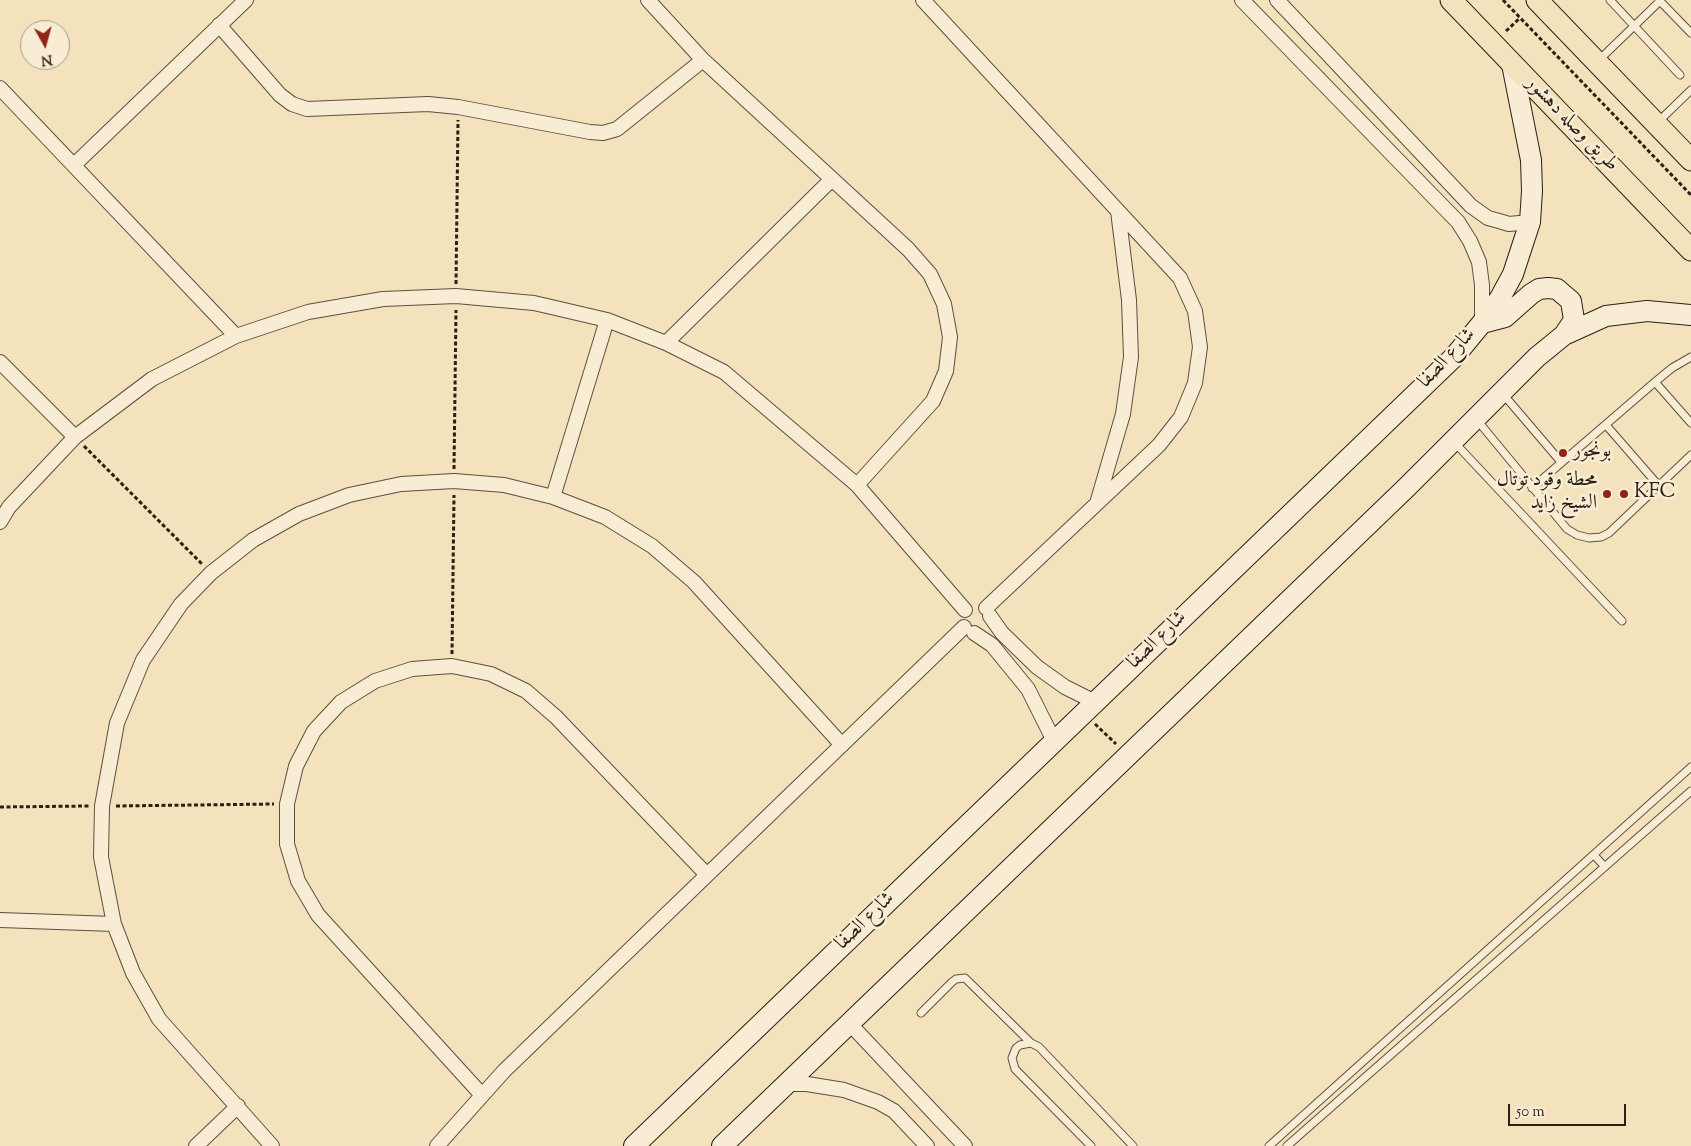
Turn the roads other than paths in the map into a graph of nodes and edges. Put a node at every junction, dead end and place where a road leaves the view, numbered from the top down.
1 (246, 0) edge
2 (922, 0) edge
3 (1242, 0) edge
4 (1277, 0) edge
5 (1451, 0) edge
6 (1537, 0) edge
7 (1610, 0) edge
8 (1659, 1) edge
9 (652, 2) edge
10 (220, 25) junction
11 (1635, 26) junction
12 (1691, 33) edge
13 (703, 60) junction
14 (1596, 63) junction
15 (1512, 64) junction
16 (1680, 74) dead end
17 (0, 88) edge
18 (1691, 90) edge
19 (1656, 124) junction
20 (1691, 160) edge
21 (74, 165) junction
22 (832, 180) junction
23 (1450, 184) junction
24 (1436, 199) junction
25 (1118, 211) junction
26 (1530, 222) junction
27 (1691, 250) edge
28 (1691, 315) edge
29 (607, 320) junction
30 (1482, 323) junction
31 (1564, 335) junction
32 (236, 336) junction
33 (666, 343) junction
34 (1691, 357) edge
35 (0, 362) edge
36 (1654, 382) junction
37 (1503, 393) junction
38 (1476, 419) junction
39 (1691, 423) edge
40 (1606, 425) junction
41 (75, 437) junction
42 (1454, 442) junction
43 (1691, 455) edge
44 (1561, 462) junction
45 (857, 485) junction
46 (1660, 486) junction
47 (1532, 488) junction
48 (554, 497) junction
49 (1098, 502) junction
50 (0, 522) edge
51 (965, 610) junction
52 (988, 612) junction
53 (1622, 621) dead end
54 (969, 630) junction
55 (1089, 708) junction
56 (1054, 742) junction
57 (842, 745) junction
58 (1691, 767) edge
59 (1691, 791) edge
60 (1594, 855) junction
61 (1605, 867) junction
62 (707, 875) junction
63 (0, 920) edge
64 (114, 924) junction
65 (920, 1013) dead end
66 (851, 1025) junction
67 (1031, 1043) junction
68 (789, 1084) junction
69 (1329, 1093) junction
70 (481, 1094) junction
71 (1337, 1102) junction
72 (238, 1106) junction
73 (196, 1146) edge
74 (272, 1146) edge
75 (437, 1146) edge
76 (634, 1146) edge
77 (722, 1146) edge
78 (927, 1146) edge
79 (965, 1146) edge
80 (1091, 1146) edge
81 (1133, 1146) edge
82 (1269, 1146) edge
83 (1287, 1146) edge

1 - 10 street
2 - 25 street
3 - 24 street
4 - 23 street
5 - 15 main road, طريق وصله دهشور
6 - 14 main road
7 - 11 lane
8 - 11 lane
8 - 12 lane
9 - 13 street
10 - 13 street
10 - 21 street
11 - 14 lane
11 - 16 lane
13 - 22 street
14 - 19 main road
15 - 26 street, شارع الصفا
15 - 27 main road, طريق وصله دهشور
17 - 21 street
18 - 19 lane
19 - 20 main road
21 - 32 street
22 - 33 street
22 - 45 street
23 - 24 street
23 - 26 street
24 - 30 street
25 - 49 street
25 - 49 street
26 - 30 street, شارع الصفا
28 - 31 street
29 - 32 street
29 - 33 street
29 - 48 street
30 - 31 street
30 - 55 street, شارع الصفا
31 - 37 street
32 - 41 street
33 - 45 street
34 - 36 lane
35 - 41 street
36 - 39 lane
36 - 40 lane
37 - 38 street
37 - 44 lane
38 - 42 street
38 - 47 lane
40 - 44 lane
40 - 46 lane
41 - 50 street
42 - 53 lane
42 - 66 street
43 - 46 lane
44 - 47 lane
45 - 51 street
46 - 47 lane
48 - 57 street
48 - 64 street
49 - 52 street
51 - 52 street
51 - 54 street
52 - 54 street
52 - 55 street
54 - 56 street
54 - 57 street
55 - 56 street, شارع الصفا
56 - 76 street, شارع الصفا
57 - 62 street
58 - 60 lane
59 - 61 lane
60 - 61 lane
60 - 69 lane
61 - 71 lane
62 - 70 street
62 - 70 street
63 - 64 street
64 - 72 street
65 - 67 lane
66 - 68 street
66 - 79 street
67 - 80 lane
67 - 81 lane
68 - 77 street
68 - 78 street
69 - 71 lane
69 - 82 lane
70 - 75 street
71 - 83 lane
72 - 73 street
72 - 74 street

